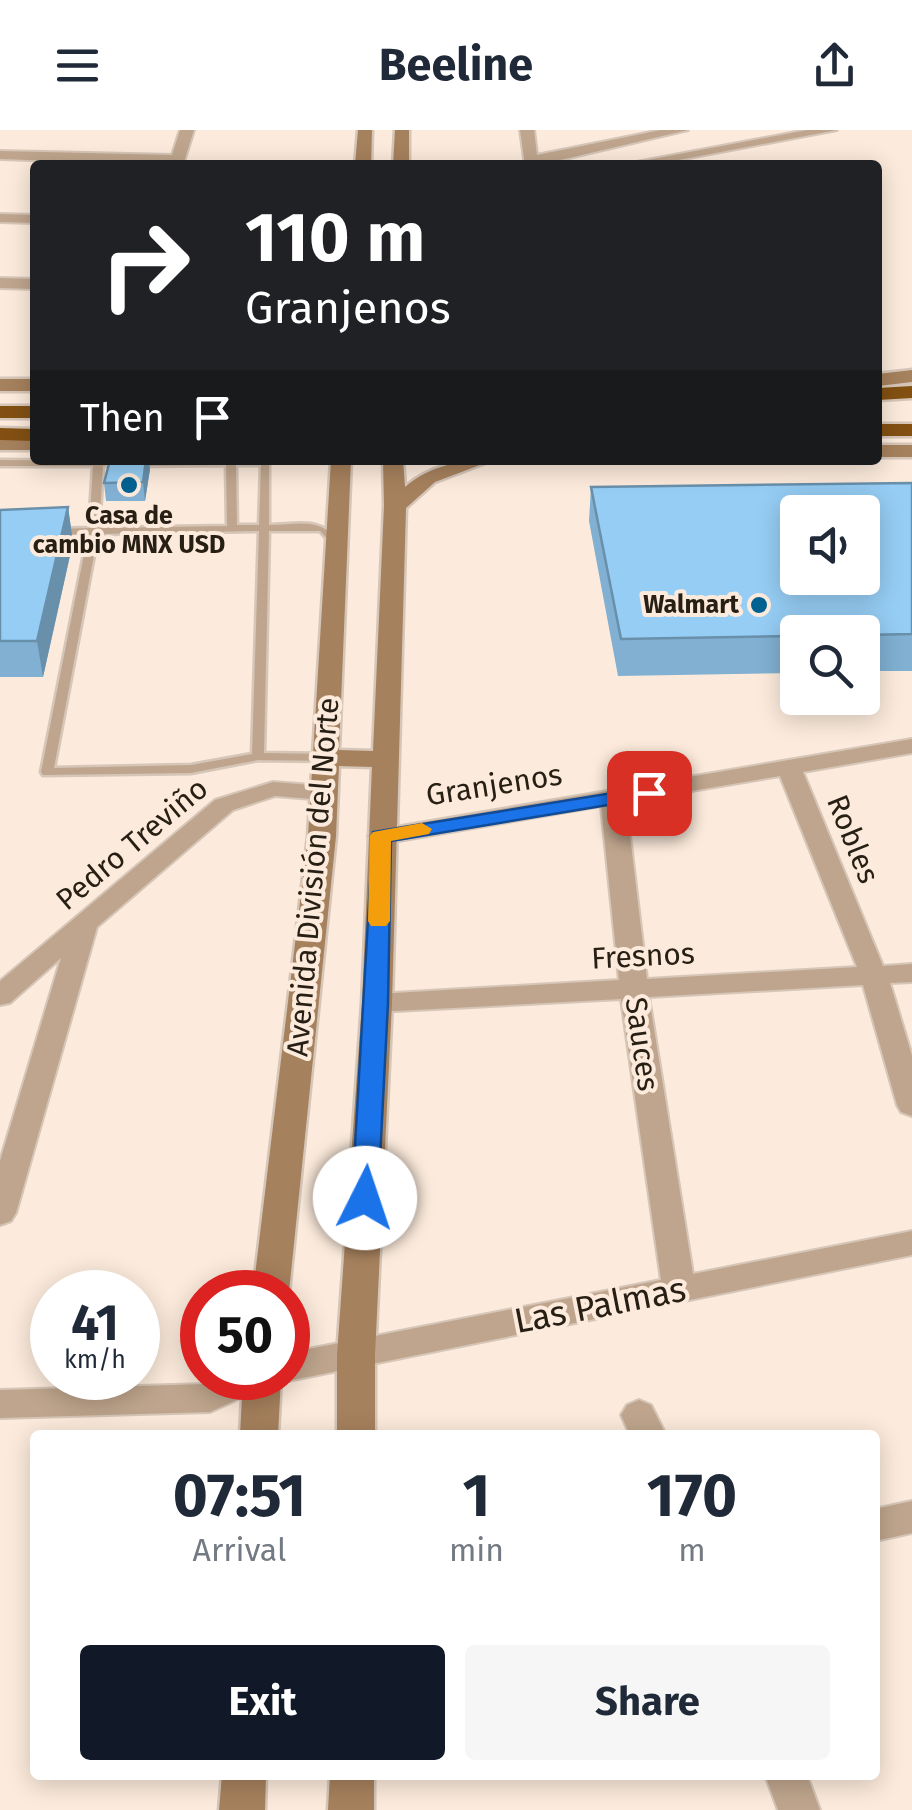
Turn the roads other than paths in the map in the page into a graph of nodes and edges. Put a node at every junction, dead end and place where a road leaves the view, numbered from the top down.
1 (187, 130) edge
2 (365, 130) edge
3 (402, 130) edge
4 (527, 130) edge
5 (680, 130) edge
6 (830, 130) edge
7 (0, 155) edge
8 (126, 160) edge
9 (178, 160) edge
10 (363, 160) edge
11 (400, 160) edge
12 (532, 160) edge
13 (541, 160) edge
14 (657, 160) edge
15 (0, 218) edge
16 (30, 219) edge
17 (0, 283) edge
18 (30, 284) edge
19 (912, 376) edge
20 (882, 380) edge
21 (30, 385) edge
22 (0, 386) edge
23 (912, 395) edge
24 (882, 398) edge
25 (0, 412) edge
26 (30, 412) edge
27 (0, 424) edge
28 (30, 424) edge
29 (882, 430) edge
30 (912, 430) edge
31 (0, 434) edge
32 (30, 436) edge
33 (882, 440) edge
34 (912, 440) edge
35 (0, 444) edge
36 (30, 444) edge
37 (882, 450) edge
38 (912, 451) edge
39 (0, 463) edge
40 (30, 463) edge
41 (98, 465) edge
42 (228, 465) edge
43 (260, 465) edge
44 (341, 465) edge
45 (394, 465) edge
46 (468, 465) edge
47 (395, 506) junction
48 (311, 527) junction
49 (263, 528) junction
50 (230, 529) junction
51 (338, 529) junction
52 (94, 531) junction
53 (46, 532) edge
54 (912, 746) edge
55 (258, 756) junction
56 (326, 758) junction
57 (384, 759) junction
58 (790, 768) junction
59 (324, 793) junction
60 (614, 799) junction
61 (381, 836) junction
62 (84, 928) junction
63 (912, 973) edge
64 (874, 976) junction
65 (634, 990) junction
66 (0, 996) edge
67 (377, 1003) junction
68 (912, 1105) edge
69 (0, 1213) edge
70 (912, 1243) edge
71 (273, 1270) edge
72 (678, 1289) junction
73 (356, 1354) junction
74 (310, 1362) edge
75 (180, 1399) edge
76 (261, 1400) edge
77 (0, 1404) edge
78 (259, 1430) edge
79 (356, 1430) edge
80 (912, 1517) edge
81 (880, 1524) edge
82 (244, 1780) edge
83 (352, 1780) edge
84 (788, 1780) edge
85 (242, 1810) edge
86 (351, 1810) edge
87 (799, 1810) edge

1 - 9 street
2 - 10 main road
3 - 11 main road
4 - 12 street
5 - 13 street
6 - 14 street
7 - 8 street
15 - 16 street
17 - 18 street
19 - 20 main road
21 - 22 main road
23 - 24 highway
25 - 26 highway
27 - 28 highway
29 - 30 highway
31 - 32 highway
33 - 34 highway
35 - 36 main road
37 - 38 main road
39 - 40 lane
41 - 52 lane
42 - 50 lane
43 - 49 lane
44 - 51 main road, Avenida División del Norte
45 - 47 main road, Avenida División del Norte
46 - 47 main road
47 - 57 main road, Avenida División del Norte
48 - 49 lane
48 - 51 lane
48 - 51 lane
49 - 50 lane
49 - 55 lane
50 - 52 lane
51 - 56 main road, Avenida División del Norte
52 - 53 lane
52 - 55 lane
54 - 58 street, Granjenos
55 - 56 lane
56 - 57 main road
56 - 59 main road, Avenida División del Norte
57 - 61 main road, Avenida División del Norte
58 - 60 street, Granjenos
58 - 64 street, Robles
59 - 62 street, Pedro Treviño
59 - 71 main road, Avenida División del Norte
60 - 61 street, Granjenos
60 - 65 street, Sauces
61 - 67 main road, Avenida División del Norte
62 - 66 street, Pedro Treviño
62 - 69 street
63 - 64 street, Fresnos
64 - 65 street, Fresnos
64 - 68 street, Robles
65 - 67 street, Fresnos
65 - 72 street, Sauces
67 - 73 main road, Avenida División del Norte
70 - 72 street, Las Palmas
72 - 73 street, Las Palmas
73 - 74 street, Las Palmas
73 - 79 main road, Avenida División del Norte
75 - 77 street
76 - 78 main road
80 - 81 street
82 - 85 main road
83 - 86 main road
84 - 87 street

